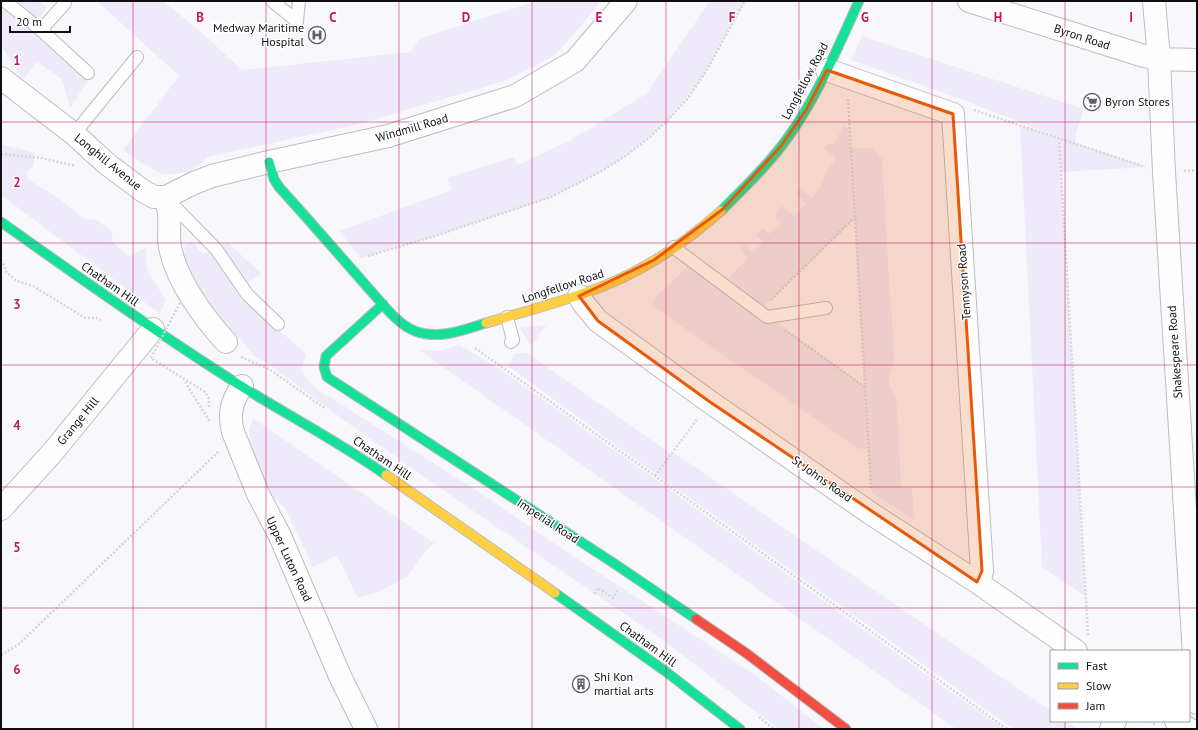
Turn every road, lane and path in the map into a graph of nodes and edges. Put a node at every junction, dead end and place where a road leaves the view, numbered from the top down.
1 (5, 1) edge
2 (272, 1) edge
3 (299, 1) edge
4 (626, 1) edge
5 (744, 1) edge
6 (859, 1) edge
7 (970, 1) edge
8 (1154, 1) edge
9 (65, 3) dead end
10 (41, 30) junction
11 (137, 58) dead end
12 (1158, 59) junction
13 (1197, 60) edge
14 (88, 73) dead end
15 (837, 73) junction
16 (4, 77) edge
17 (953, 114) junction
18 (74, 134) junction
19 (1059, 138) junction
20 (1, 154) edge
21 (268, 162) junction
22 (80, 166) dead end
23 (1164, 172) junction
24 (166, 197) junction
25 (855, 218) junction
26 (1, 222) edge
27 (673, 247) junction
28 (1, 260) edge
29 (346, 263) junction
30 (579, 296) junction
31 (180, 303) dead end
32 (383, 304) junction
33 (826, 308) dead end
34 (763, 314) junction
35 (507, 317) junction
36 (105, 321) dead end
37 (278, 324) dead end
38 (454, 333) junction
39 (226, 342) dead end
40 (510, 342) dead end
41 (150, 343) junction
42 (185, 382) dead end
43 (242, 386) junction
44 (866, 388) junction
45 (710, 402) junction
46 (209, 407) dead end
47 (211, 424) dead end
48 (235, 436) junction
49 (655, 476) junction
50 (1, 509) edge
51 (873, 515) junction
52 (976, 582) junction
53 (611, 587) dead end
54 (595, 593) dead end
55 (1082, 646) edge
56 (1, 655) edge
57 (1197, 702) edge
58 (1178, 722) edge
59 (1197, 723) edge
60 (366, 729) edge
61 (740, 729) edge
62 (846, 729) edge
63 (1007, 729) edge
64 (1188, 729) edge
65 (1193, 729) edge

1 - 10 lane
2 - 3 lane
4 - 21 street, Windmill Road
5 - 29 path
6 - 15 street, Longfellow Road
7 - 12 street, Byron Road
8 - 12 street, Shakespeare Road
9 - 10 lane
10 - 14 lane
11 - 18 lane
12 - 13 street, Byron Road
12 - 23 street, Shakespeare Road
15 - 17 street
15 - 25 path
15 - 27 street, Longfellow Road
16 - 18 street, Longhill Avenue
17 - 19 path
17 - 52 street, Tennyson Road
18 - 24 street, Longhill Avenue
19 - 23 path
19 - 55 path
20 - 22 path
21 - 24 street, Windmill Road
21 - 29 street, Longfellow Road
23 - 57 street, Shakespeare Road
24 - 37 lane
24 - 39 street
25 - 34 path
25 - 44 path
26 - 41 street, Chatham Hill
27 - 30 street, Longfellow Road
27 - 34 lane
28 - 36 path
29 - 32 street, Longfellow Road
30 - 35 street, Longfellow Road
30 - 45 street, St Johns Road
31 - 46 path, bridge
32 - 38 street, Longfellow Road
32 - 62 street, Imperial Road
33 - 34 lane
34 - 44 path
35 - 38 street, Longfellow Road
35 - 40 lane
38 - 49 path
41 - 43 street, Chatham Hill
41 - 50 street, Grange Hill
42 - 47 path
43 - 48 street, Upper Luton Road
43 - 61 street, Chatham Hill
44 - 51 path
45 - 49 path
45 - 51 street, St Johns Road
48 - 56 path
48 - 60 street, Upper Luton Road
49 - 63 path
51 - 52 street, St Johns Road
52 - 55 street, St Johns Road
53 - 54 path
58 - 64 street
59 - 65 street

